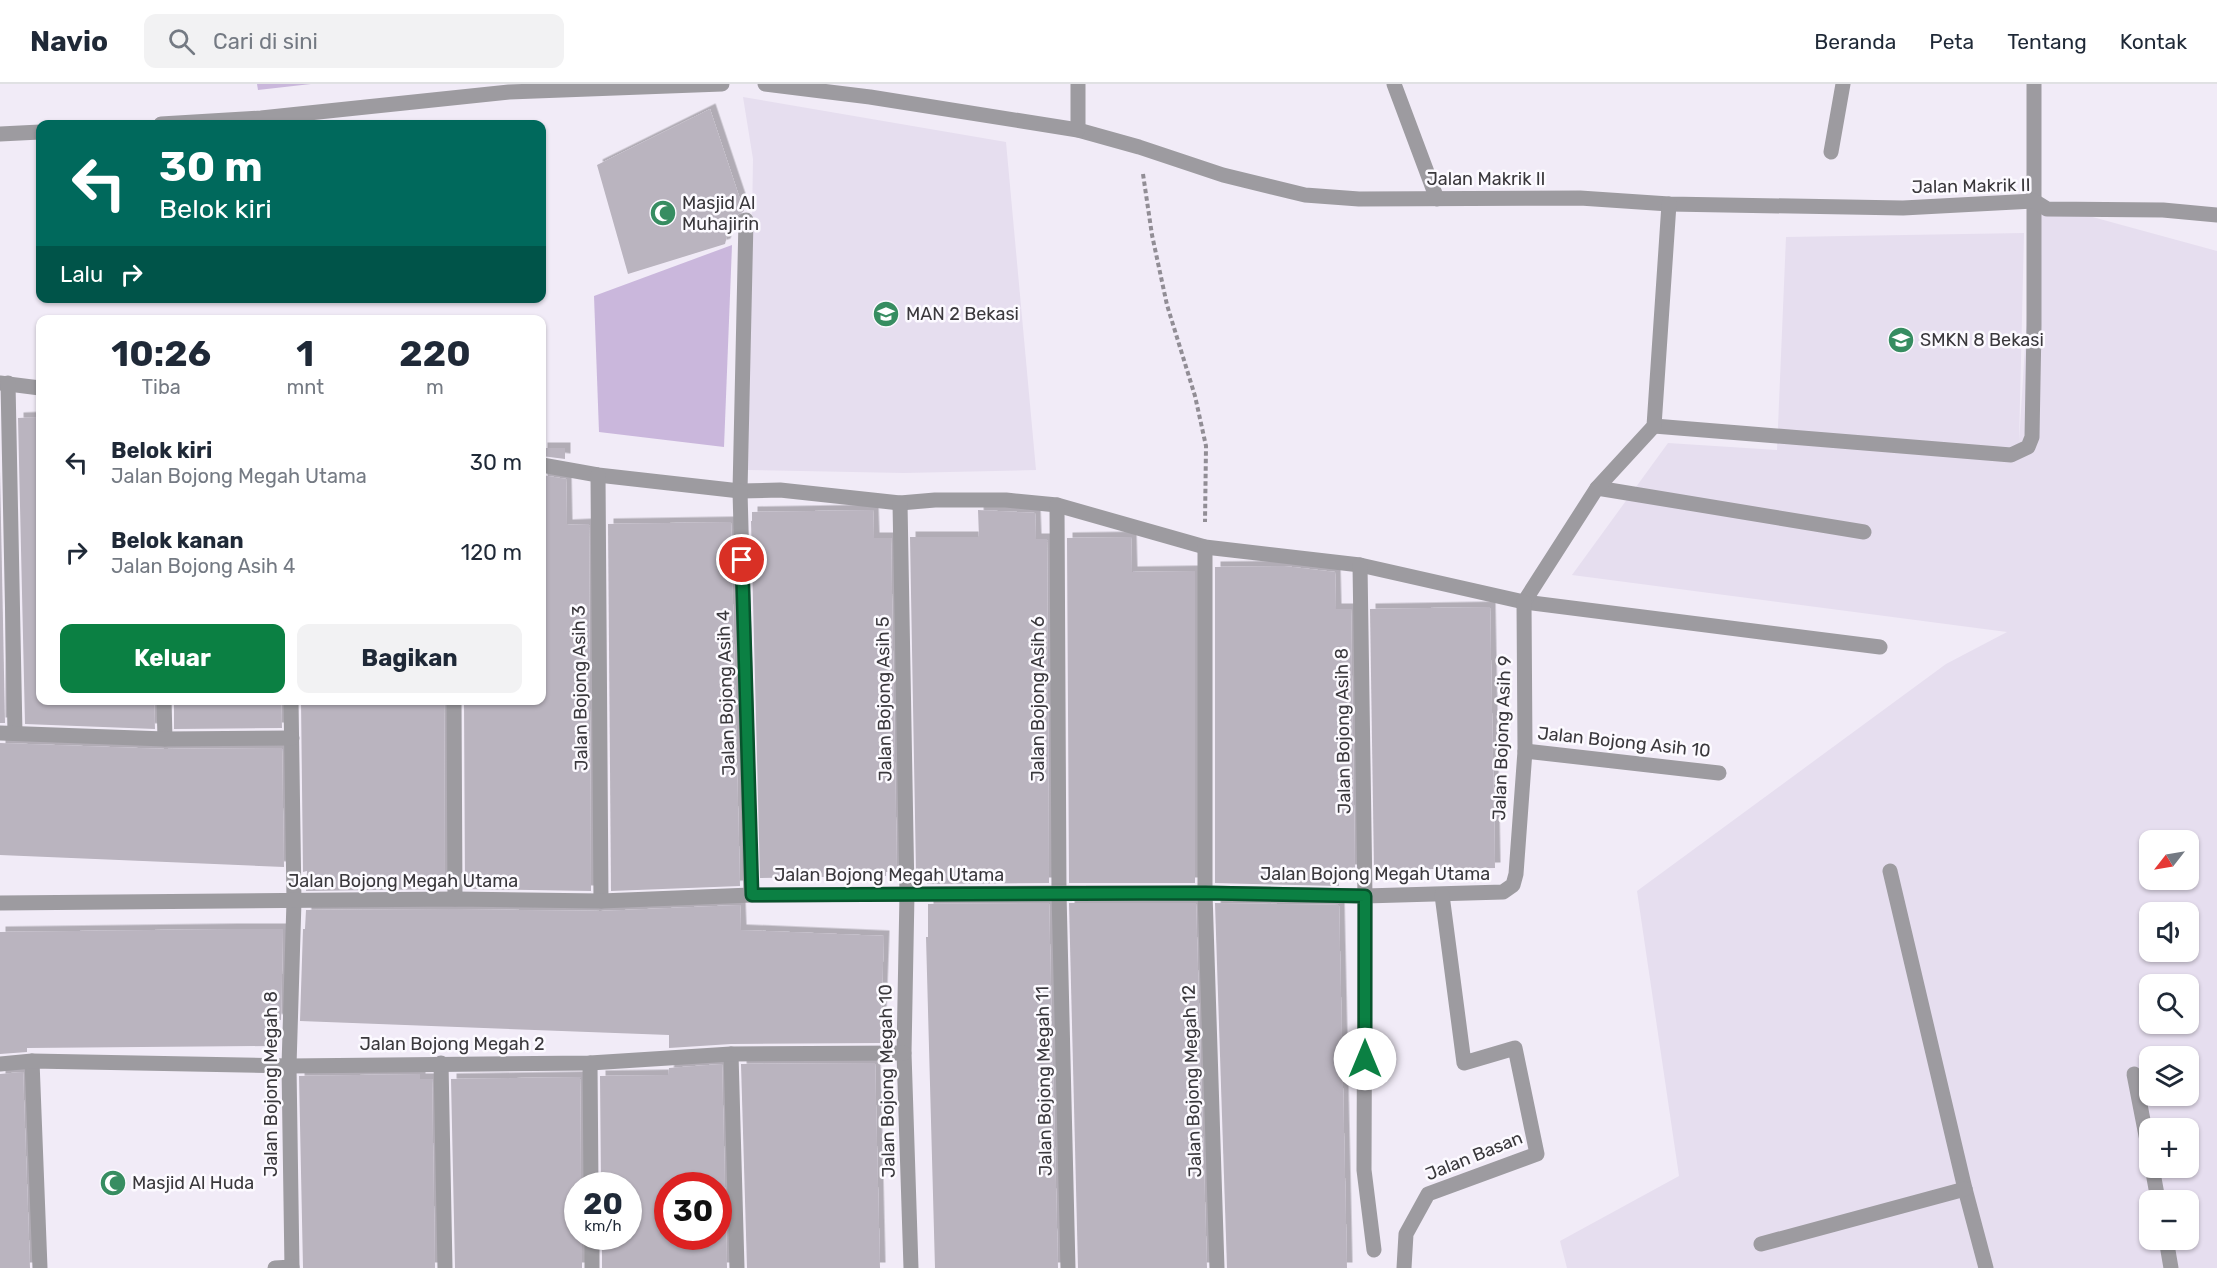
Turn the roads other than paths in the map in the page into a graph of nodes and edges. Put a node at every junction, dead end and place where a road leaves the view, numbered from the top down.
1 (722, 84) edge
2 (765, 84) edge
3 (1078, 84) edge
4 (1394, 84) edge
5 (1843, 84) edge
6 (2034, 84) edge
7 (869, 90) edge
8 (228, 120) edge
9 (1078, 130) junction
10 (36, 132) edge
11 (0, 134) edge
12 (1831, 152) dead end
13 (1437, 199) junction
14 (2034, 201) junction
15 (1669, 204) junction
16 (2217, 214) edge
17 (746, 220) dead end
18 (4, 383) edge
19 (36, 387) edge
20 (1654, 426) junction
21 (546, 466) edge
22 (597, 475) junction
23 (1597, 488) junction
24 (740, 490) junction
25 (900, 503) junction
26 (1057, 505) junction
27 (1864, 532) dead end
28 (1205, 547) junction
29 (1360, 565) junction
30 (1524, 602) junction
31 (1880, 647) dead end
32 (164, 705) edge
33 (291, 705) edge
34 (454, 705) edge
35 (8, 733) edge
36 (292, 738) junction
37 (165, 739) junction
38 (1525, 751) junction
39 (1719, 773) dead end
40 (1890, 871) dead end
41 (1516, 874) joint
42 (1059, 893) junction
43 (1205, 893) junction
44 (907, 894) junction
45 (752, 895) junction
46 (1442, 895) junction
47 (1365, 896) junction
48 (455, 899) junction
49 (294, 901) junction
50 (601, 901) junction
51 (0, 903) edge
52 (904, 1053) junction
53 (732, 1054) junction
54 (33, 1061) junction
55 (441, 1063) junction
56 (590, 1063) junction
57 (0, 1064) edge
58 (289, 1066) junction
59 (2134, 1074) dead end
60 (2143, 1118) edge
61 (591, 1172) edge
62 (1965, 1189) junction
63 (1761, 1244) dead end
64 (592, 1250) edge
65 (1374, 1250) dead end
66 (2168, 1250) edge
67 (40, 1268) edge
68 (275, 1268) edge
69 (292, 1268) edge
70 (445, 1268) edge
71 (592, 1268) edge
72 (737, 1268) edge
73 (911, 1268) edge
74 (1068, 1268) edge
75 (1217, 1268) edge
76 (1404, 1268) edge
77 (1986, 1268) edge
78 (2171, 1268) edge

1 - 8 street
2 - 7 street, Jalan Makrik II
3 - 9 street
4 - 13 street
5 - 12 street
6 - 14 street
7 - 9 street, Jalan Makrik II
9 - 13 street, Jalan Makrik II
10 - 11 street
13 - 15 street, Jalan Makrik II
14 - 15 street, Jalan Makrik II
14 - 16 street, Jalan Makrik II
14 - 20 street
15 - 20 street
17 - 24 street, Jalan Bojong Asih 4
18 - 19 street
18 - 35 street
20 - 23 street
21 - 22 street
22 - 24 street
22 - 50 street, Jalan Bojong Asih 3
23 - 27 street
23 - 30 street
24 - 25 street
24 - 45 street, Jalan Bojong Asih 4
25 - 26 street
25 - 44 street, Jalan Bojong Asih 5
26 - 28 street
26 - 42 street, Jalan Bojong Asih 6
28 - 29 street
28 - 43 street, Jalan Bojong Megah 12
29 - 30 street
29 - 47 street, Jalan Bojong Asih 8
30 - 31 street
30 - 38 street, Jalan Bojong Asih 9
32 - 37 street
33 - 36 street, Jalan Bojong Megah 8
34 - 48 street
35 - 37 street
36 - 37 street
36 - 49 street, Jalan Bojong Megah 8
38 - 39 street, Jalan Bojong Asih 10
38 - 41 street, Jalan Bojong Asih 9
40 - 62 street
41 - 46 street, Jalan Bojong Megah Utama
42 - 43 street, Jalan Bojong Megah Utama
42 - 44 street, Jalan Bojong Megah Utama
42 - 74 street, Jalan Bojong Megah 11
43 - 47 street, Jalan Bojong Megah Utama
43 - 75 street, Jalan Bojong Megah 12
44 - 45 street, Jalan Bojong Megah Utama
44 - 52 street, Jalan Bojong Megah 10
45 - 50 street, Jalan Bojong Megah Utama
46 - 47 street, Jalan Bojong Megah Utama
46 - 76 street, Jalan Basan
47 - 65 street, Jalan Bojong Asih 8
48 - 49 street, Jalan Bojong Megah Utama
48 - 50 street, Jalan Bojong Megah Utama
49 - 51 street, Jalan Bojong Megah Utama
49 - 58 street, Jalan Bojong Megah 8
52 - 53 street, Jalan Bojong Megah 2
52 - 73 street, Jalan Bojong Megah 10
53 - 56 street, Jalan Bojong Megah 2
53 - 72 street
54 - 57 street, Jalan Bojong Megah 2
54 - 58 street, Jalan Bojong Megah 2
54 - 67 street
55 - 56 street, Jalan Bojong Megah 2
55 - 58 street, Jalan Bojong Megah 2
55 - 70 street
56 - 61 street
58 - 69 street, Jalan Bojong Megah 8
59 - 60 street
62 - 63 street
62 - 77 street
64 - 71 street
66 - 78 street
68 - 69 street

